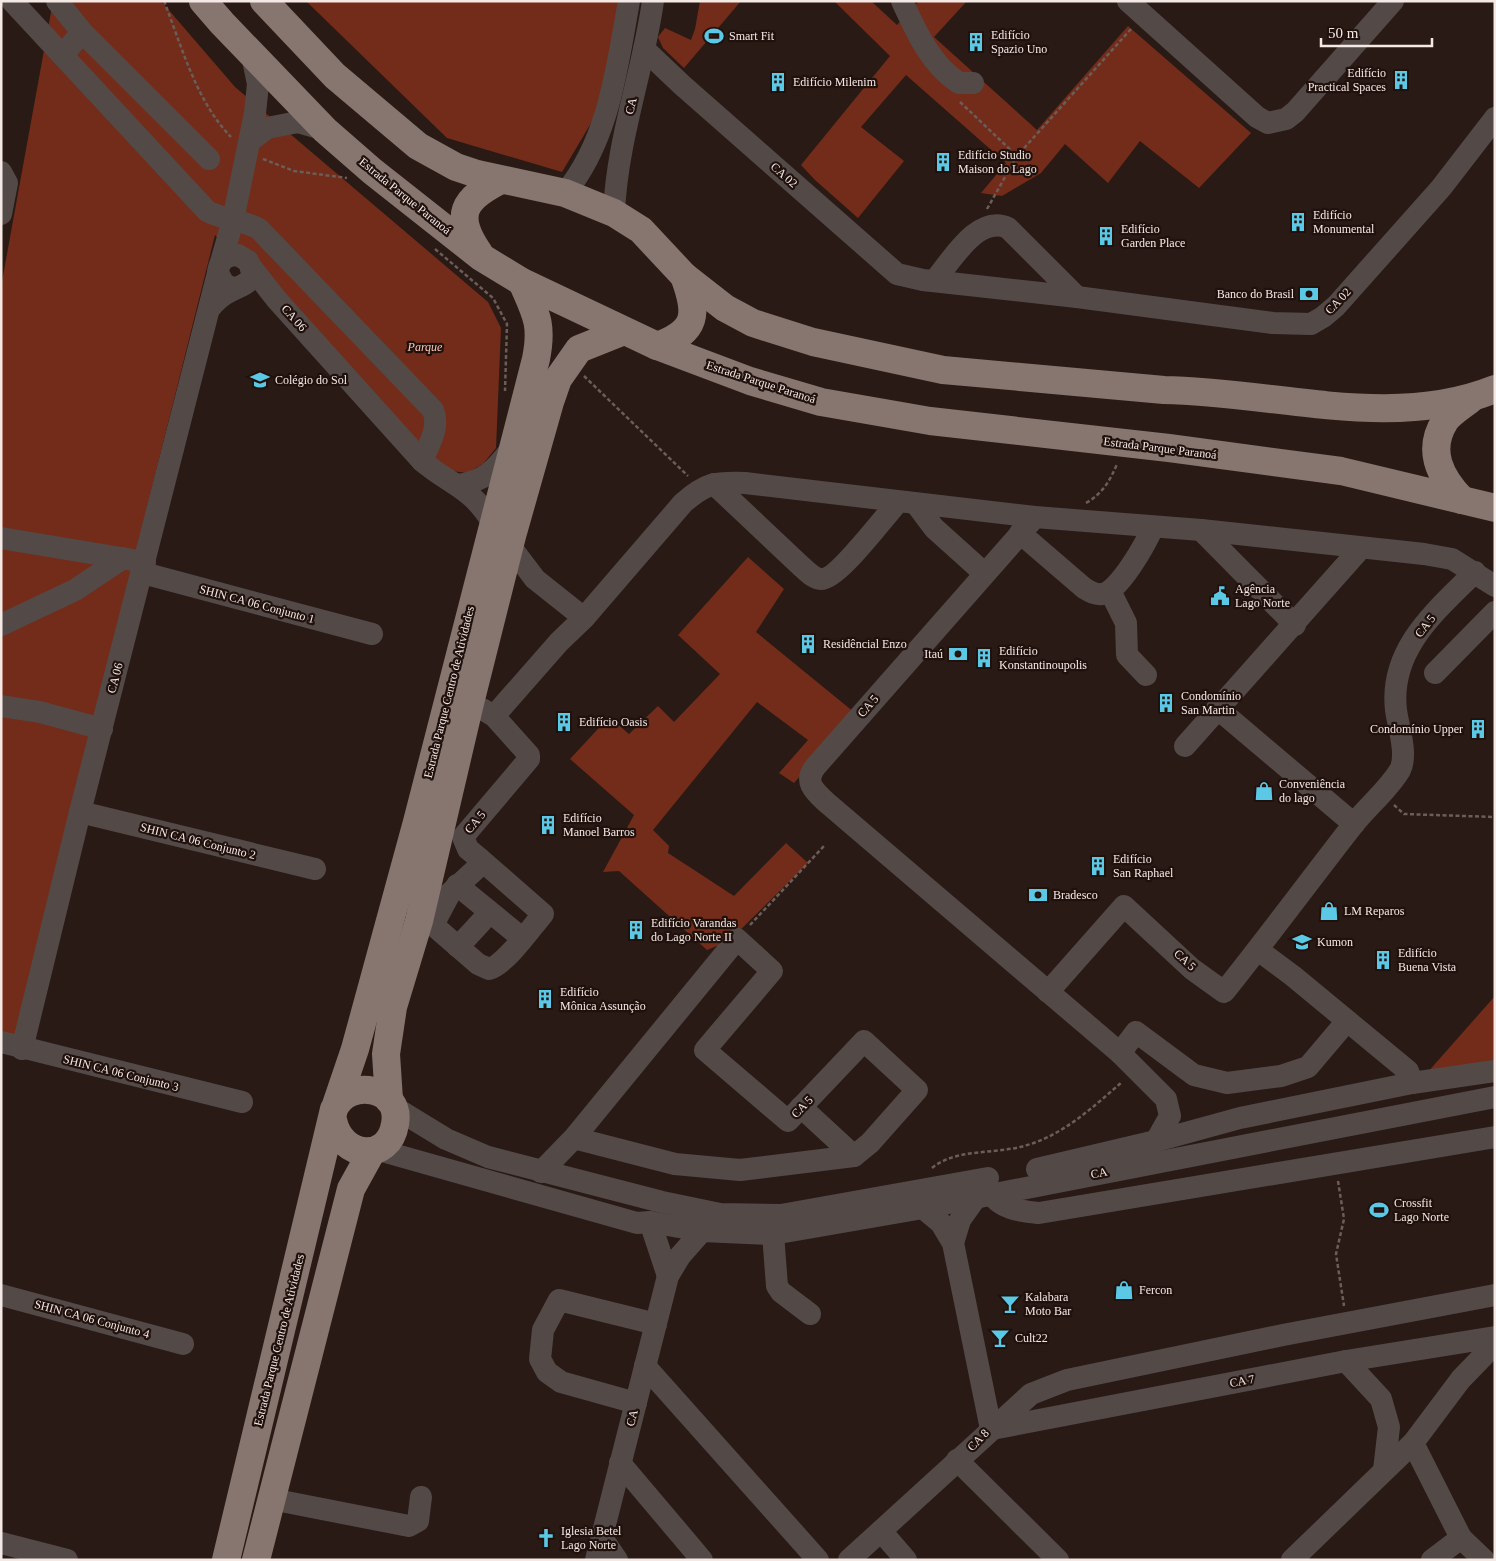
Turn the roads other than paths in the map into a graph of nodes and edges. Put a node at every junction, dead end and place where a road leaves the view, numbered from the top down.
1 (12, 1) edge
2 (58, 1) edge
3 (203, 1) edge
4 (264, 1) edge
5 (629, 1) edge
6 (653, 1) edge
7 (902, 1) edge
8 (1393, 1) edge
9 (1136, 8) edge
10 (82, 32) junction
11 (644, 49) junction
12 (62, 55) junction
13 (252, 55) junction
14 (972, 83) dead end
15 (1495, 118) edge
16 (325, 130) junction
17 (248, 147) junction
18 (209, 159) dead end
19 (1, 172) edge
20 (501, 180) junction
21 (565, 194) junction
22 (614, 212) junction
23 (1, 214) edge
24 (233, 220) junction
25 (481, 257) junction
26 (251, 267) junction
27 (219, 268) junction
28 (684, 276) junction
29 (935, 280) junction
30 (522, 282) junction
31 (238, 288) junction
32 (1077, 297) junction
33 (277, 300) junction
34 (210, 308) junction
35 (624, 331) junction
36 (657, 346) junction
37 (1483, 393) edge
38 (511, 449) junction
39 (422, 461) junction
40 (458, 485) junction
41 (707, 486) junction
42 (1462, 500) junction
43 (907, 503) junction
44 (1495, 508) edge
45 (1035, 517) junction
46 (492, 522) junction
47 (1153, 528) junction
48 (1201, 530) junction
49 (1020, 533) junction
50 (1, 538) edge
51 (510, 546) junction
52 (1361, 548) junction
53 (123, 558) junction
54 (144, 567) junction
55 (1475, 572) junction
56 (984, 573) junction
57 (503, 578) junction
58 (534, 579) junction
59 (1495, 586) edge
60 (1110, 591) junction
61 (584, 618) junction
62 (1491, 623) edge
63 (1, 625) edge
64 (1295, 625) junction
65 (372, 634) dead end
66 (1435, 673) dead end
67 (1146, 675) dead end
68 (470, 703) junction
69 (1, 706) edge
70 (1217, 708) junction
71 (494, 716) junction
72 (102, 729) junction
73 (1185, 746) dead end
74 (80, 812) junction
75 (1354, 824) junction
76 (480, 859) junction
77 (315, 869) dead end
78 (457, 885) junction
79 (511, 886) junction
80 (485, 916) junction
81 (426, 923) junction
82 (522, 938) junction
83 (458, 947) junction
84 (1258, 950) junction
85 (1048, 992) junction
86 (1347, 1021) junction
87 (12, 1045) edge
88 (1120, 1053) junction
89 (1495, 1071) edge
90 (1412, 1083) junction
91 (1495, 1097) edge
92 (242, 1102) dead end
93 (390, 1103) junction
94 (801, 1107) junction
95 (335, 1111) junction
96 (1240, 1118) junction
97 (1495, 1137) edge
98 (574, 1138) junction
99 (1156, 1141) junction
100 (1244, 1146) junction
101 (373, 1150) junction
102 (854, 1156) junction
103 (540, 1172) junction
104 (983, 1194) junction
105 (886, 1206) junction
106 (923, 1208) junction
107 (650, 1222) junction
108 (702, 1231) junction
109 (773, 1234) junction
110 (954, 1242) junction
111 (668, 1276) junction
112 (1, 1294) edge
113 (1495, 1295) edge
114 (810, 1314) dead end
115 (656, 1324) junction
116 (1495, 1337) edge
117 (183, 1344) dead end
118 (1495, 1344) edge
119 (1184, 1355) junction
120 (1346, 1361) junction
121 (645, 1366) junction
122 (1193, 1391) junction
123 (636, 1403) junction
124 (991, 1429) junction
125 (1413, 1443) junction
126 (957, 1460) junction
127 (620, 1463) junction
128 (1384, 1470) junction
129 (421, 1498) dead end
130 (271, 1499) junction
131 (880, 1531) junction
132 (1461, 1538) junction
133 (1, 1543) edge
134 (599, 1549) edge
135 (67, 1560) edge
136 (226, 1560) edge
137 (256, 1560) edge
138 (617, 1560) edge
139 (702, 1560) edge
140 (818, 1560) edge
141 (849, 1560) edge
142 (906, 1560) edge
143 (1058, 1560) edge
144 (1292, 1560) edge
145 (1432, 1560) edge
146 (1484, 1560) edge

1 - 12 street
2 - 10 street
3 - 13 main road, Estrada Parque Paranoá
4 - 20 main road
5 - 21 street, CA
6 - 11 street, CA
7 - 14 street
8 - 9 street
10 - 12 street
10 - 18 street
11 - 22 street, CA
11 - 29 street, CA 02
12 - 24 street
13 - 16 main road, Estrada Parque Paranoá
13 - 17 street
15 - 32 street, CA 02
16 - 17 street
16 - 25 main road, Estrada Parque Paranoá
17 - 24 street
19 - 23 street
20 - 21 main road
20 - 25 main road
21 - 22 main road
22 - 28 main road
24 - 27 street
24 - 39 street
25 - 30 main road, Estrada Parque Paranoá
26 - 27 street, CA 06
26 - 31 street
26 - 33 street, CA 06
27 - 31 street, CA 06
27 - 34 street, CA 06
28 - 36 main road
28 - 37 main road
29 - 32 street, CA 02
29 - 32 street
30 - 35 main road, Estrada Parque Paranoá
30 - 38 main road, Estrada Parque Centro de Atividades
31 - 33 street, CA 06
31 - 34 street
33 - 39 street, CA 06
34 - 54 street, CA 06
35 - 36 main road, Estrada Parque Paranoá
35 - 51 main road, Estrada Parque Centro de Atividades
36 - 42 main road, Estrada Parque Paranoá
37 - 42 main road
38 - 40 street
38 - 46 main road, Estrada Parque Centro de Atividades
39 - 40 street, CA 06
40 - 46 street, CA 06
41 - 43 street
41 - 43 street
41 - 61 street
42 - 44 main road, Estrada Parque Paranoá
43 - 45 street
43 - 56 street
45 - 47 street
45 - 49 street, CA 5
46 - 95 main road, Estrada Parque Centro de Atividades
47 - 48 street
47 - 60 street
48 - 52 street
48 - 64 street
49 - 56 street, CA 5
49 - 60 street
50 - 53 street, SHIN CA 06 Conjunto 1
51 - 57 main road, Estrada Parque Centro de Atividades
51 - 58 street
52 - 55 street
52 - 64 street
53 - 54 street, SHIN CA 06 Conjunto 1
53 - 63 street
54 - 65 street, SHIN CA 06 Conjunto 1
54 - 72 street, CA 06
55 - 59 street
55 - 75 street, CA 5
56 - 85 street, CA 5
57 - 58 street
57 - 68 main road, Estrada Parque Centro de Atividades
58 - 61 street
60 - 67 street
61 - 71 street
62 - 66 street
64 - 70 street
68 - 71 street, CA 5
68 - 81 main road, Estrada Parque Centro de Atividades
69 - 72 street
70 - 73 street
70 - 75 street
71 - 76 street, CA 5
72 - 74 street, CA 06
74 - 77 street, SHIN CA 06 Conjunto 2
74 - 87 street, CA 06
75 - 84 street, CA 5
76 - 78 street
76 - 79 street, CA 5
78 - 80 street
78 - 81 street
79 - 80 street
79 - 82 street, CA 5
80 - 82 street
80 - 83 street
81 - 83 street, CA 5
81 - 93 main road, Estrada Parque Centro de Atividades
82 - 83 street, CA 5
84 - 85 street, CA 5
84 - 86 street
85 - 88 street, CA 5
86 - 88 street
86 - 90 street
87 - 92 street, SHIN CA 06 Conjunto 3
88 - 99 street, CA 5
89 - 90 street
90 - 96 street
91 - 100 street, CA
93 - 95 main road
93 - 101 main road
93 - 103 street
94 - 98 street, CA 5
94 - 102 street
94 - 102 street, CA 5
95 - 101 main road
95 - 136 main road, Estrada Parque Centro de Atividades
96 - 99 street
96 - 100 street
97 - 104 street
98 - 102 street
98 - 103 street
99 - 105 street
100 - 104 street, CA
101 - 107 street, CA
101 - 130 main road
103 - 105 street
104 - 106 street, CA
104 - 110 street, CA 8
105 - 106 street, CA
105 - 109 street, CA
106 - 110 street, CA 8
107 - 108 street, CA
107 - 111 street
108 - 109 street, CA
108 - 111 street, CA
109 - 114 street
110 - 124 street, CA 8
111 - 115 street, CA
112 - 117 street, SHIN CA 06 Conjunto 4
113 - 119 street
115 - 121 street, CA
115 - 123 street
116 - 120 street, CA 7
118 - 125 street
119 - 122 street
119 - 124 street
120 - 122 street, CA 7
120 - 128 street
121 - 123 street, CA
121 - 140 street
122 - 124 street, CA 7
123 - 127 street, CA
124 - 126 street, CA 8
125 - 128 street
125 - 132 street
126 - 131 street, CA 8
126 - 143 street
127 - 134 street, CA
127 - 139 street
128 - 144 street
129 - 130 street
130 - 137 main road
131 - 141 street, CA 8
131 - 142 street
132 - 145 street
132 - 146 street
133 - 135 street
134 - 138 street

